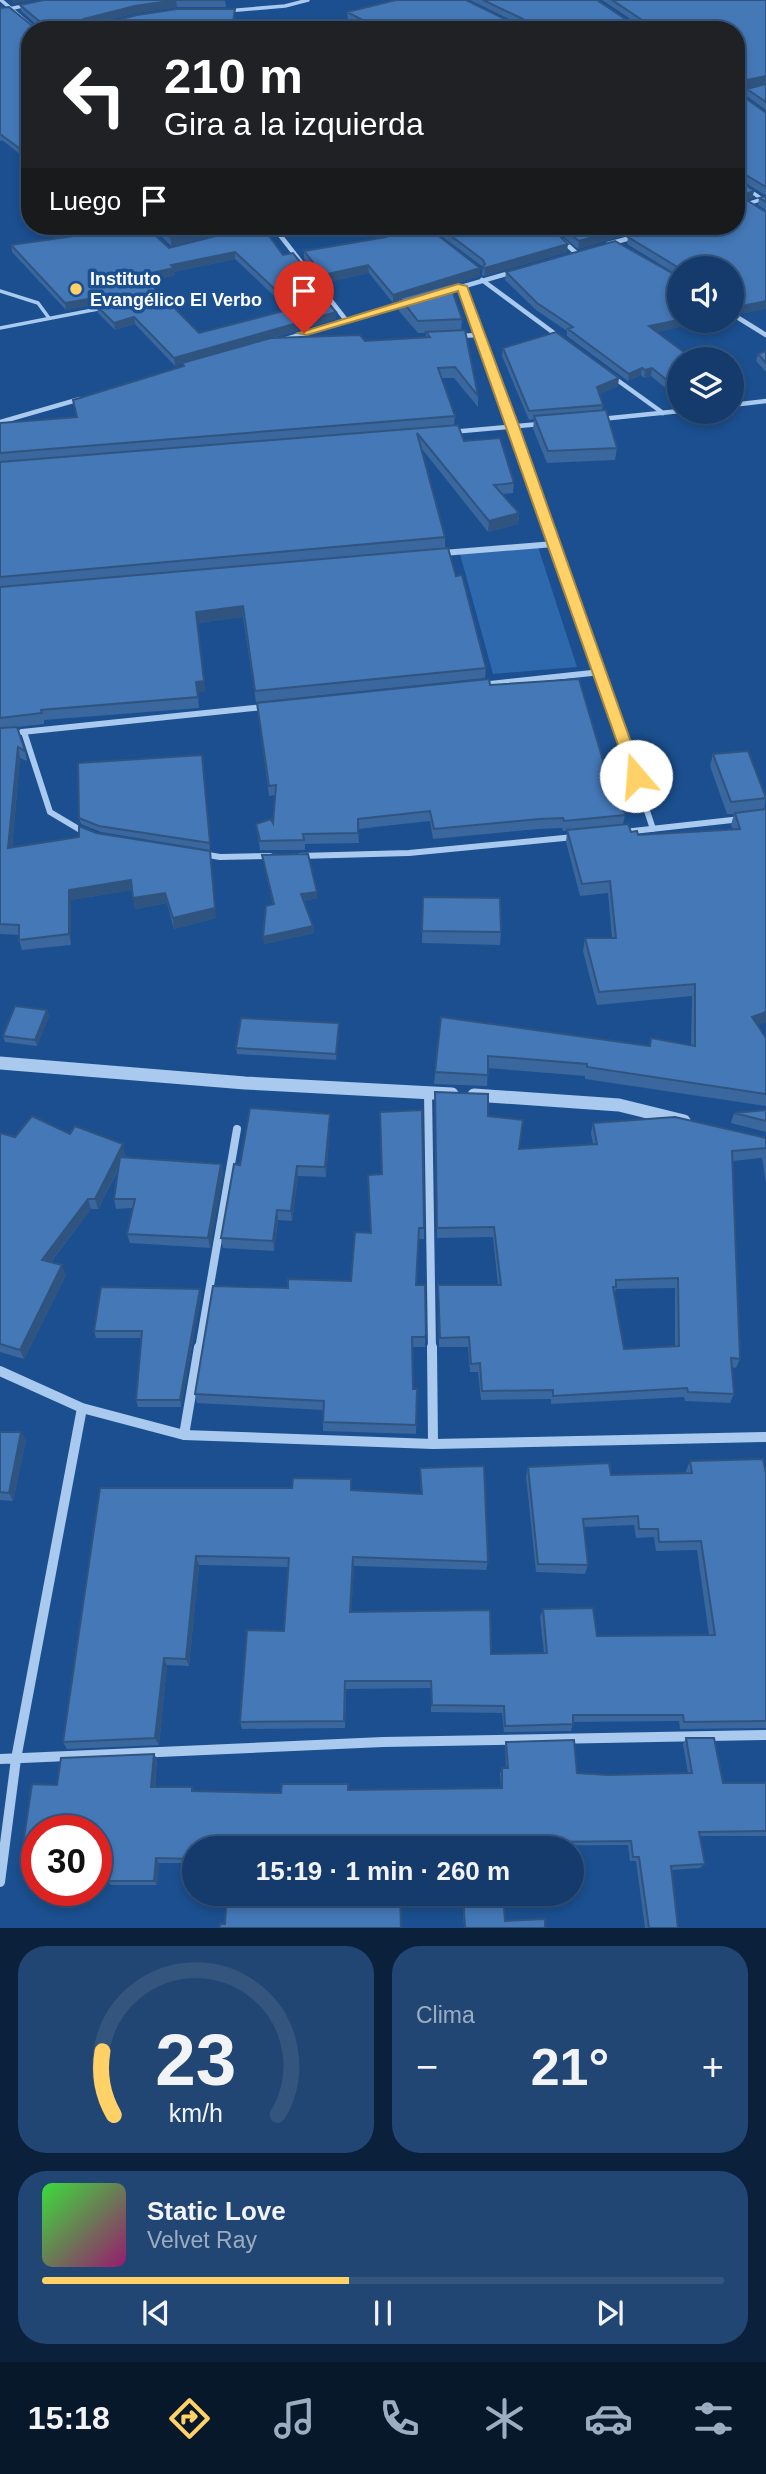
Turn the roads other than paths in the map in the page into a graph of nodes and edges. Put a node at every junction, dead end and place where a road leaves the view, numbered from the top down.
1 (1, 0) edge
2 (309, 0) edge
3 (33, 4) edge
4 (12, 8) junction
5 (0, 11) edge
6 (223, 11) edge
7 (26, 21) edge
8 (766, 86) edge
9 (745, 92) edge
10 (745, 187) edge
11 (764, 199) edge
12 (747, 204) joint
13 (757, 210) edge
14 (280, 235) edge
15 (557, 235) edge
16 (640, 235) edge
17 (614, 242) junction
18 (601, 246) edge
19 (625, 249) edge
20 (589, 250) edge
21 (576, 253) junction
22 (565, 257) edge
23 (517, 270) edge
24 (482, 281) junction
25 (462, 286) junction
26 (0, 291) edge
27 (437, 294) edge
28 (412, 301) edge
29 (106, 307) edge
30 (49, 318) junction
31 (346, 320) junction
32 (744, 321) edge
33 (0, 328) edge
34 (480, 335) junction
35 (766, 335) edge
36 (453, 337) edge
37 (567, 343) edge
38 (289, 345) edge
39 (610, 374) edge
40 (92, 396) edge
41 (766, 401) edge
42 (744, 404) edge
43 (664, 413) junction
44 (667, 413) edge
45 (595, 419) edge
46 (0, 422) edge
47 (554, 423) edge
48 (514, 426) junction
49 (446, 432) edge
50 (554, 544) junction
51 (429, 555) edge
52 (601, 672) junction
53 (477, 685) edge
54 (271, 706) edge
55 (24, 732) junction
56 (12, 733) edge
57 (756, 818) edge
58 (653, 829) junction
59 (613, 833) edge
60 (586, 835) edge
61 (99, 838) edge
62 (193, 853) edge
63 (274, 856) edge
64 (288, 856) edge
65 (0, 1063) edge
66 (428, 1093) junction
67 (701, 1125) edge
68 (237, 1129) dead end
69 (0, 1371) edge
70 (82, 1408) junction
71 (184, 1435) junction
72 (766, 1437) edge
73 (433, 1444) junction
74 (766, 1735) edge
75 (0, 1759) edge
76 (16, 1759) junction
77 (0, 1882) edge

1 - 4 street
2 - 6 street
3 - 4 street
4 - 5 street
4 - 7 street
8 - 9 street
10 - 11 street
11 - 12 street
12 - 13 street
14 - 31 street
15 - 21 street
16 - 17 street
17 - 18 street
17 - 19 street
20 - 21 street
21 - 22 street
23 - 24 street
24 - 25 street
24 - 37 street
25 - 27 street
25 - 34 street
26 - 30 lane
28 - 31 street
29 - 30 lane
30 - 33 lane
31 - 38 street
32 - 35 street
34 - 36 street
34 - 48 street
39 - 43 street
40 - 46 street
41 - 42 street
43 - 44 street
43 - 45 street
47 - 48 street
48 - 49 street
48 - 50 street
50 - 51 street
50 - 52 street
52 - 53 street
52 - 58 street
54 - 55 street
55 - 56 street
55 - 61 street
57 - 58 street
58 - 59 street
60 - 64 street
62 - 63 street
65 - 66 street
66 - 67 street
66 - 73 street
68 - 71 street
69 - 70 street
70 - 71 street
70 - 76 street
71 - 73 street
72 - 73 street
74 - 76 street
75 - 76 street
76 - 77 street

